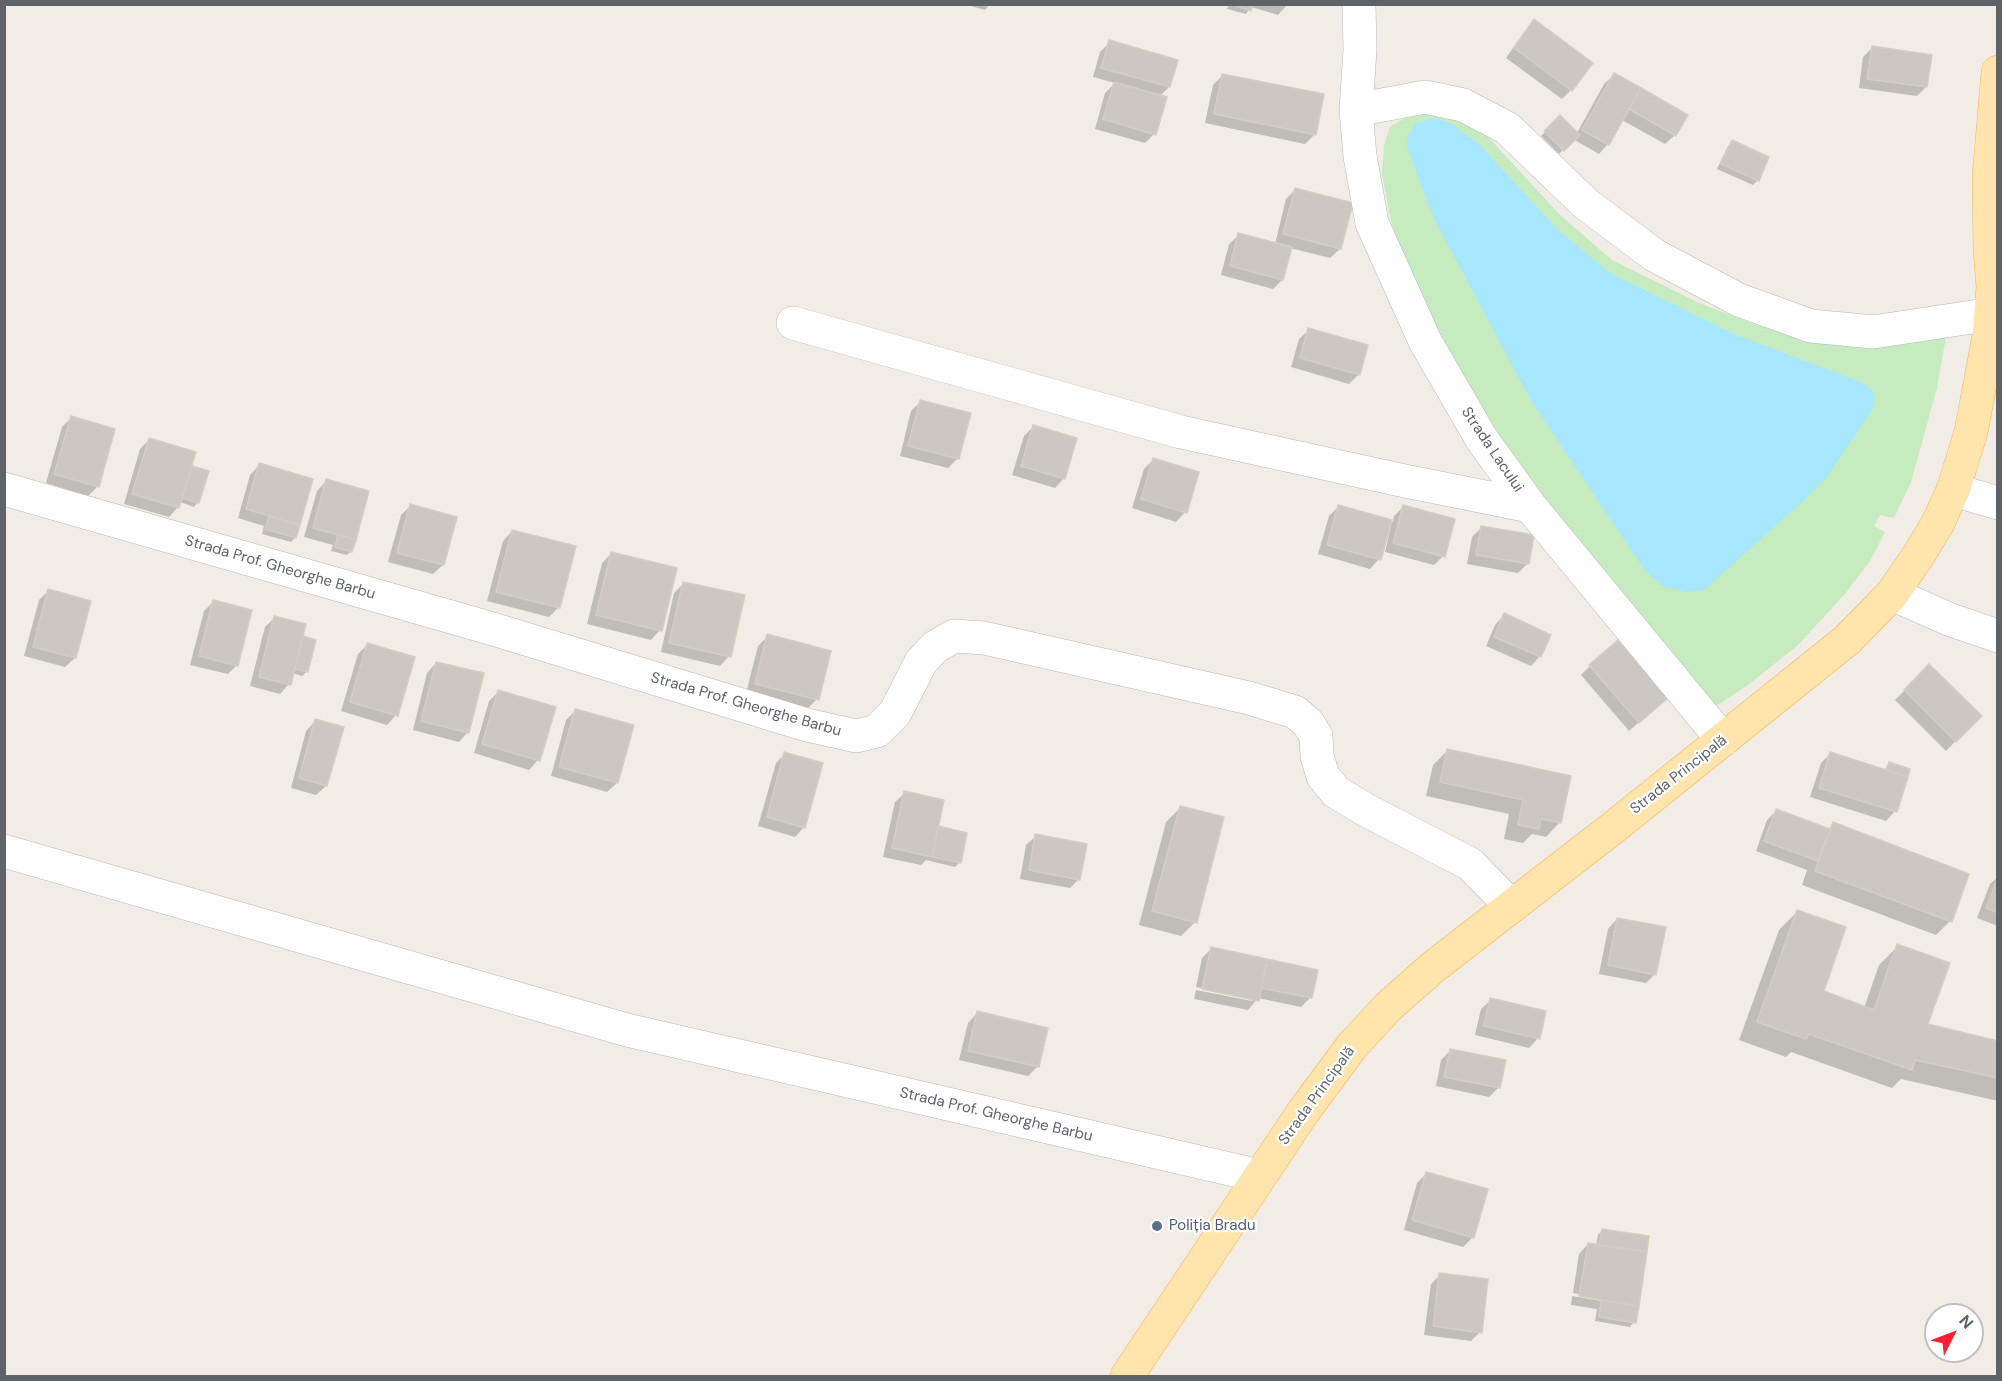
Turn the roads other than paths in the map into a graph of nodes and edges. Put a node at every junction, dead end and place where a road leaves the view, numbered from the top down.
1 (1359, 4) edge
2 (1998, 72) edge
3 (1356, 110) junction
4 (1994, 297) edge
5 (793, 323) dead end
6 (4, 489) edge
7 (1953, 490) junction
8 (1998, 503) edge
9 (1530, 506) junction
10 (1892, 594) junction
11 (1998, 636) edge
12 (1723, 740) junction
13 (4, 851) edge
14 (1511, 906) junction
15 (1260, 1176) junction
16 (1127, 1377) edge

1 - 3 street, Strada Lacului
2 - 4 main road, Strada Principală
3 - 4 street
3 - 9 street, Strada Lacului
4 - 7 main road, Strada Principală
5 - 9 street
6 - 14 street, Strada Prof. Gheorghe Barbu
7 - 8 street
7 - 10 main road, Strada Principală
9 - 12 street, Strada Lacului
10 - 11 street
10 - 12 main road, Strada Principală
12 - 14 main road, Strada Principală
13 - 15 street, Strada Prof. Gheorghe Barbu
14 - 15 main road, Strada Principală
15 - 16 main road, Strada Principală

